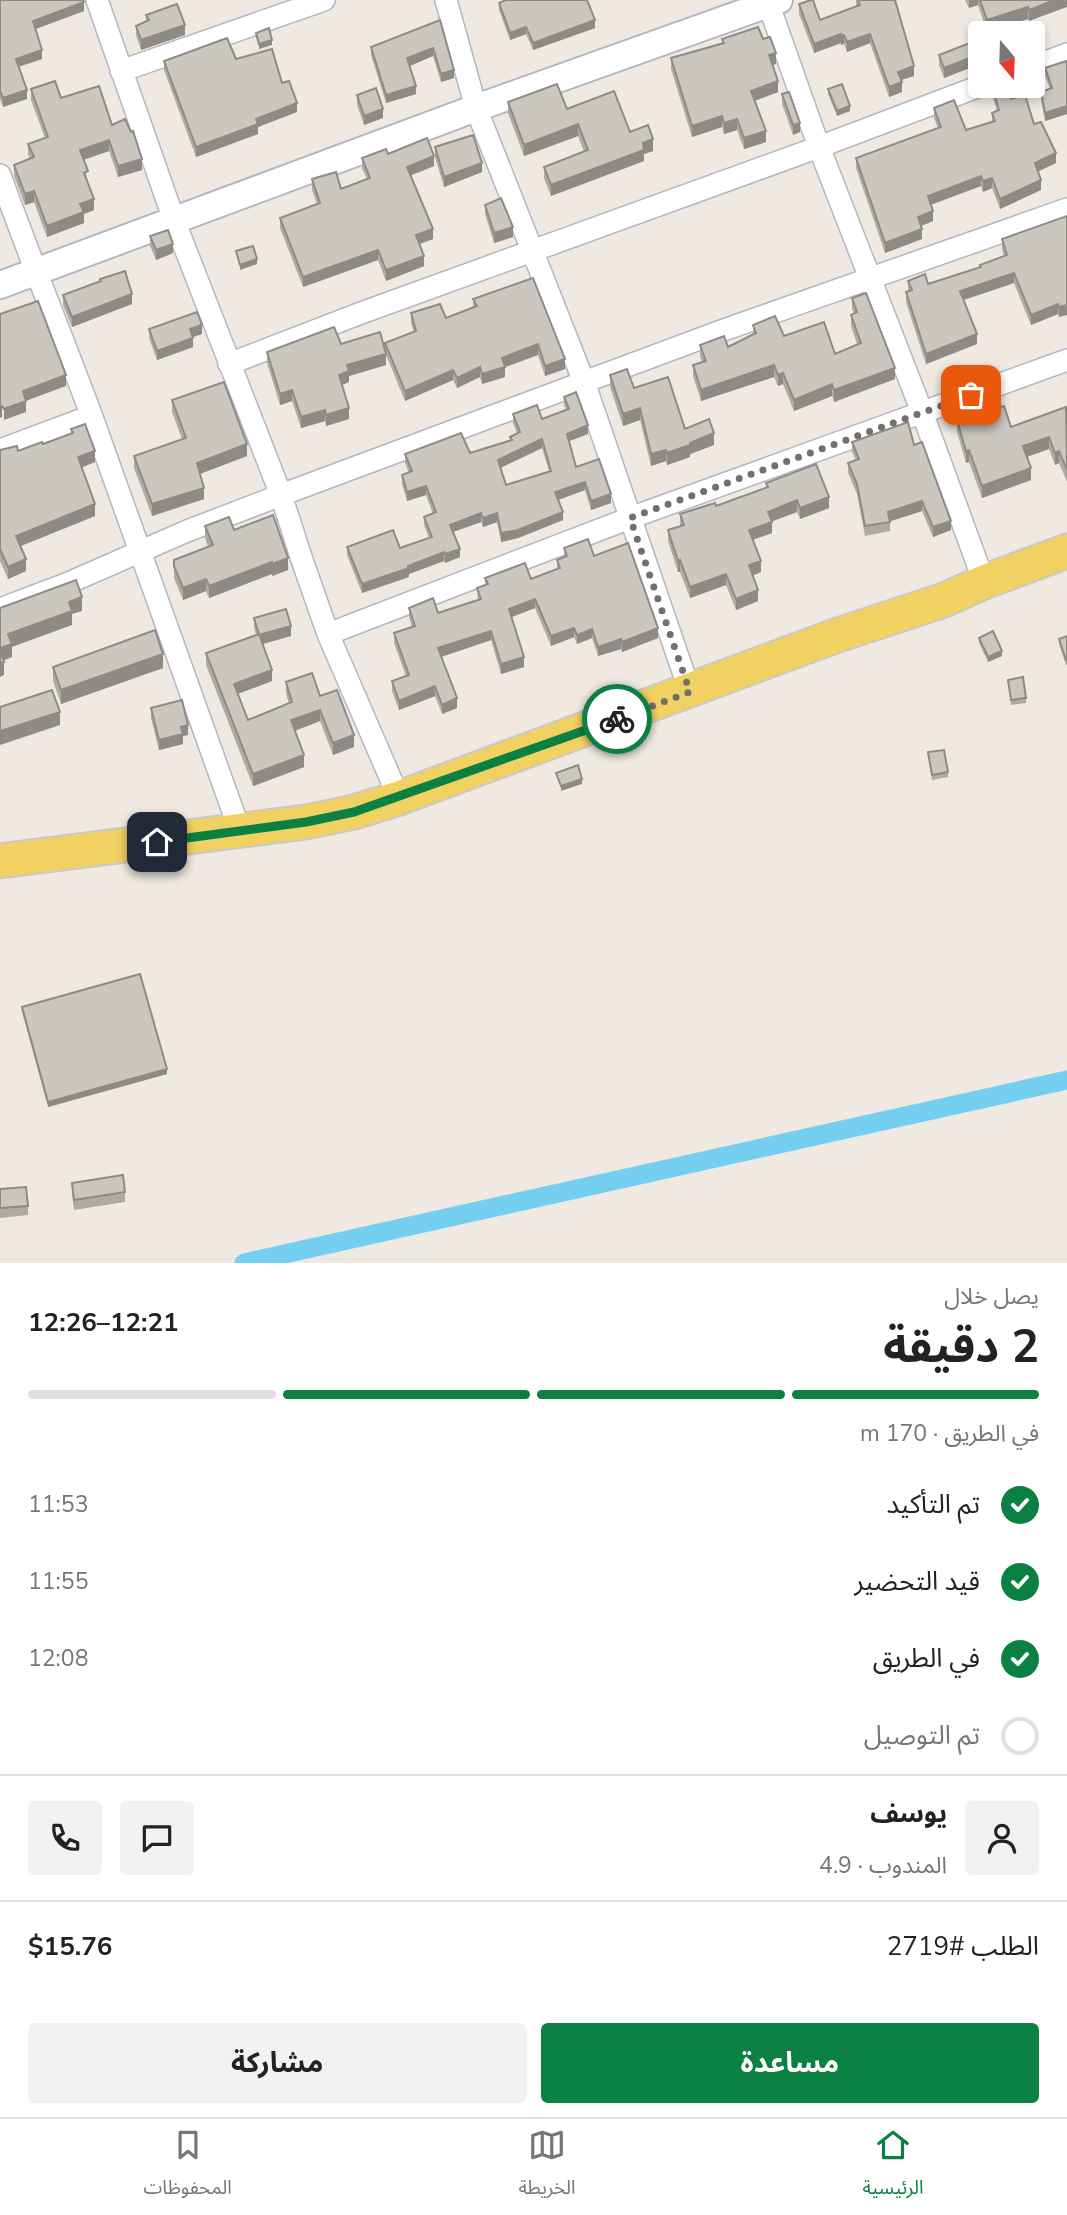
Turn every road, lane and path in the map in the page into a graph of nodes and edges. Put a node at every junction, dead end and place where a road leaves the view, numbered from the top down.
1 (97, 0) edge
2 (324, 0) edge
3 (446, 0) edge
4 (771, 1) edge
5 (1067, 54) edge
6 (1045, 62) edge
7 (121, 71) junction
8 (968, 91) edge
9 (476, 108) junction
10 (819, 147) junction
11 (0, 174) edge
12 (1067, 209) edge
13 (174, 220) junction
14 (533, 250) junction
15 (34, 273) junction
16 (871, 279) junction
17 (0, 285) edge
18 (1067, 360) edge
19 (229, 364) junction
20 (584, 382) junction
21 (922, 412) junction
22 (92, 416) junction
23 (0, 450) edge
24 (281, 495) junction
25 (630, 518) junction
26 (1067, 551) edge
27 (141, 552) junction
28 (984, 582) junction
29 (0, 609) edge
30 (328, 634) junction
31 (690, 692) junction
32 (399, 798) junction
33 (240, 831) junction
34 (0, 862) edge

1 - 7 street
2 - 7 street
3 - 9 street
4 - 9 street
4 - 10 street
5 - 6 street
7 - 13 street
8 - 10 street
9 - 13 street
9 - 14 street
10 - 14 street
10 - 16 street
11 - 15 street
12 - 16 street
13 - 15 street
13 - 19 street
14 - 19 street
14 - 20 street
15 - 17 street
15 - 22 street
16 - 20 street
16 - 21 street
18 - 21 street
19 - 24 street
20 - 24 street
20 - 25 street
21 - 25 street
21 - 28 street
22 - 23 street
22 - 27 street
24 - 27 street
24 - 30 street
25 - 30 street
25 - 31 street
26 - 28 main road
27 - 29 street
27 - 33 street
28 - 31 main road
30 - 32 street
31 - 32 main road
32 - 33 main road
33 - 34 main road

